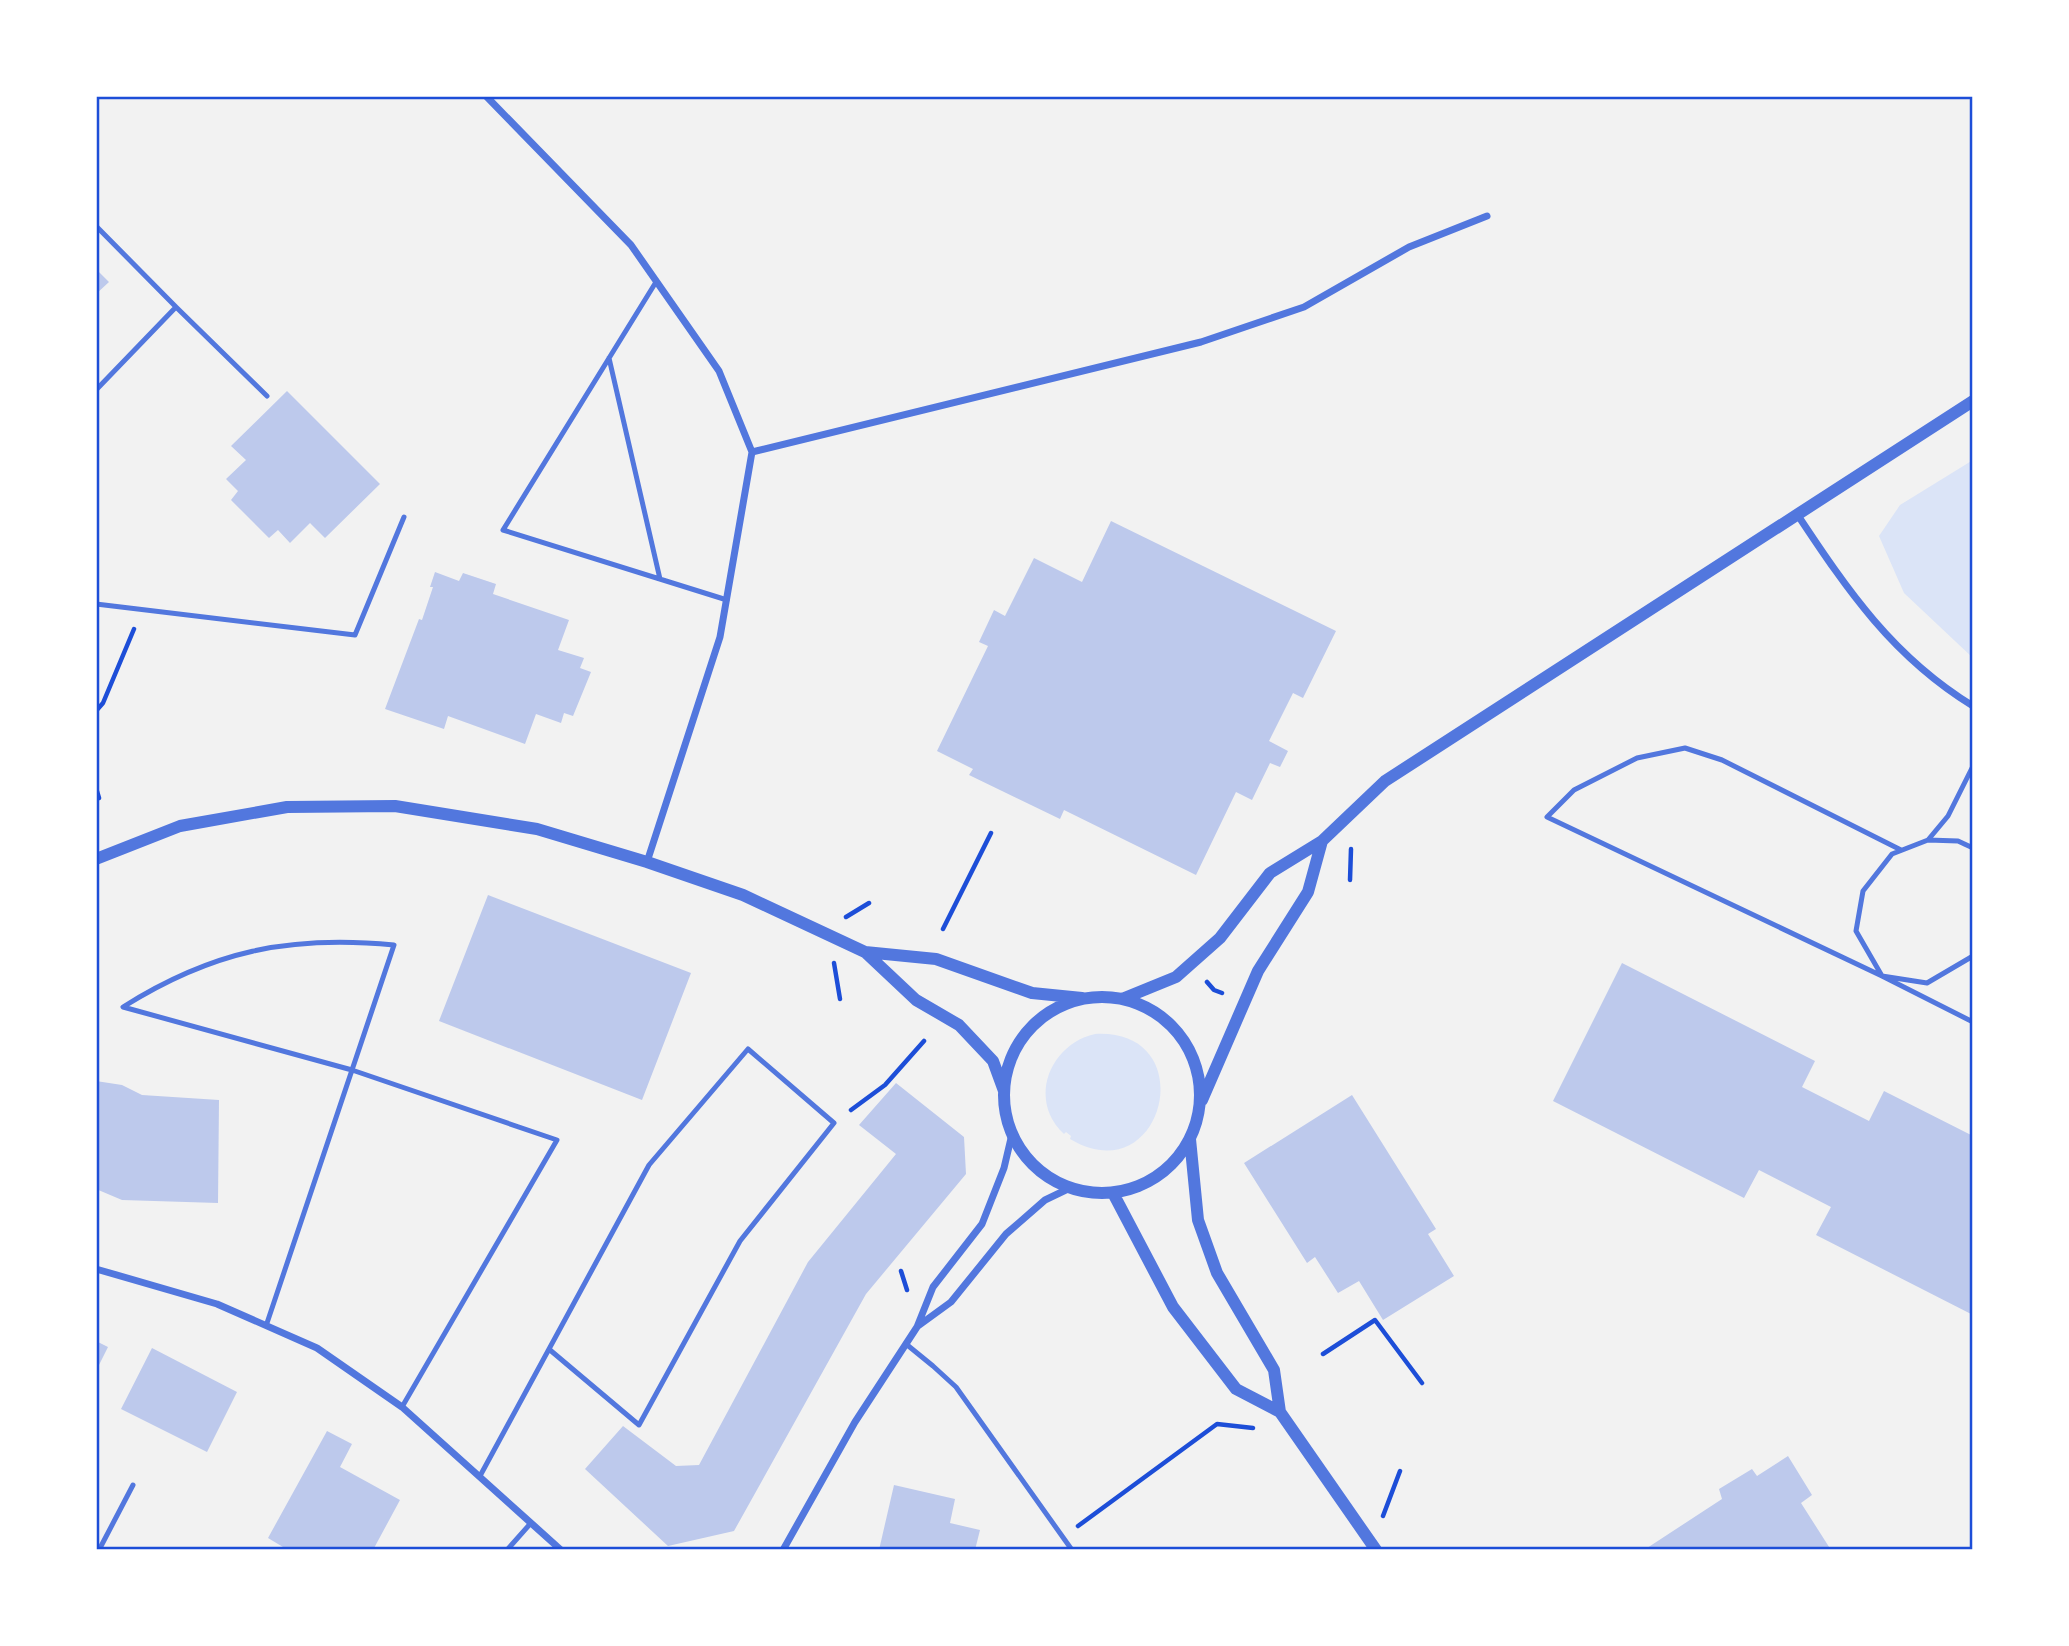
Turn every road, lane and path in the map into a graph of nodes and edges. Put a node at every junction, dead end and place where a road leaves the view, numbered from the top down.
1 (486, 96) edge
2 (1487, 216) dead end
3 (96, 226) edge
4 (656, 282) junction
5 (176, 307) junction
6 (609, 358) junction
7 (96, 390) edge
8 (267, 396) dead end
9 (1973, 401) edge
10 (752, 452) junction
11 (1797, 514) junction
12 (404, 517) dead end
13 (660, 579) junction
14 (727, 600) junction
15 (96, 604) edge
16 (142, 609) junction
17 (1973, 706) edge
18 (96, 711) edge
19 (1973, 766) edge
20 (96, 788) edge
21 (99, 798) dead end
22 (991, 833) dead end
23 (1928, 839) junction
24 (1322, 841) junction
25 (1973, 848) edge
26 (1901, 850) junction
27 (96, 859) edge
28 (647, 862) junction
29 (943, 929) dead end
30 (865, 952) junction
31 (1973, 956) edge
32 (1882, 976) junction
33 (1203, 978) dead end
34 (1226, 994) dead end
35 (1085, 998) junction
36 (1122, 999) junction
37 (1973, 1022) edge
38 (924, 1041) dead end
39 (352, 1070) junction
40 (1004, 1091) junction
41 (1199, 1107) junction
42 (834, 1123) junction
43 (1012, 1133) junction
44 (1190, 1139) junction
45 (1070, 1188) junction
46 (1113, 1193) junction
47 (96, 1269) edge
48 (266, 1326) junction
49 (917, 1326) junction
50 (905, 1345) junction
51 (550, 1350) junction
52 (1323, 1353) dead end
53 (1422, 1383) dead end
54 (402, 1407) junction
55 (1280, 1412) junction
56 (1217, 1424) dead end
57 (1401, 1471) dead end
58 (480, 1476) junction
59 (133, 1485) dead end
60 (530, 1524) junction
61 (1063, 1537) junction
62 (1374, 1547) edge
63 (99, 1550) edge
64 (507, 1550) edge
65 (561, 1550) edge
66 (783, 1550) edge
67 (1072, 1550) edge

1 - 4 street
2 - 10 street
3 - 5 lane
4 - 6 lane
4 - 10 street
5 - 7 lane
5 - 8 lane
6 - 13 lane
6 - 13 lane
9 - 11 street
10 - 14 street
11 - 17 street
11 - 24 street
12 - 16 lane
13 - 14 lane
14 - 28 street
15 - 16 lane
16 - 18 path
19 - 23 lane
20 - 21 path
22 - 29 path
23 - 25 lane
23 - 26 lane
24 - 36 street
24 - 41 street
26 - 32 lane
26 - 32 lane
27 - 28 street
28 - 30 street
30 - 35 street
30 - 40 street
31 - 32 lane
32 - 37 lane
33 - 34 path
35 - 36 street
35 - 40 street
36 - 41 street
38 - 42 path
39 - 39 lane
39 - 48 lane
39 - 54 lane
40 - 43 street
41 - 44 street
42 - 51 lane
42 - 51 lane
43 - 45 street
43 - 49 street
44 - 46 street
44 - 55 street
45 - 46 street
45 - 49 street
46 - 55 street
47 - 48 street
48 - 54 street
49 - 50 street
50 - 61 lane
50 - 66 street
51 - 58 lane
52 - 53 path
54 - 58 street
55 - 62 street
56 - 61 path
57 - 62 path
58 - 60 street
59 - 63 lane
60 - 64 lane
60 - 65 street
61 - 67 lane

